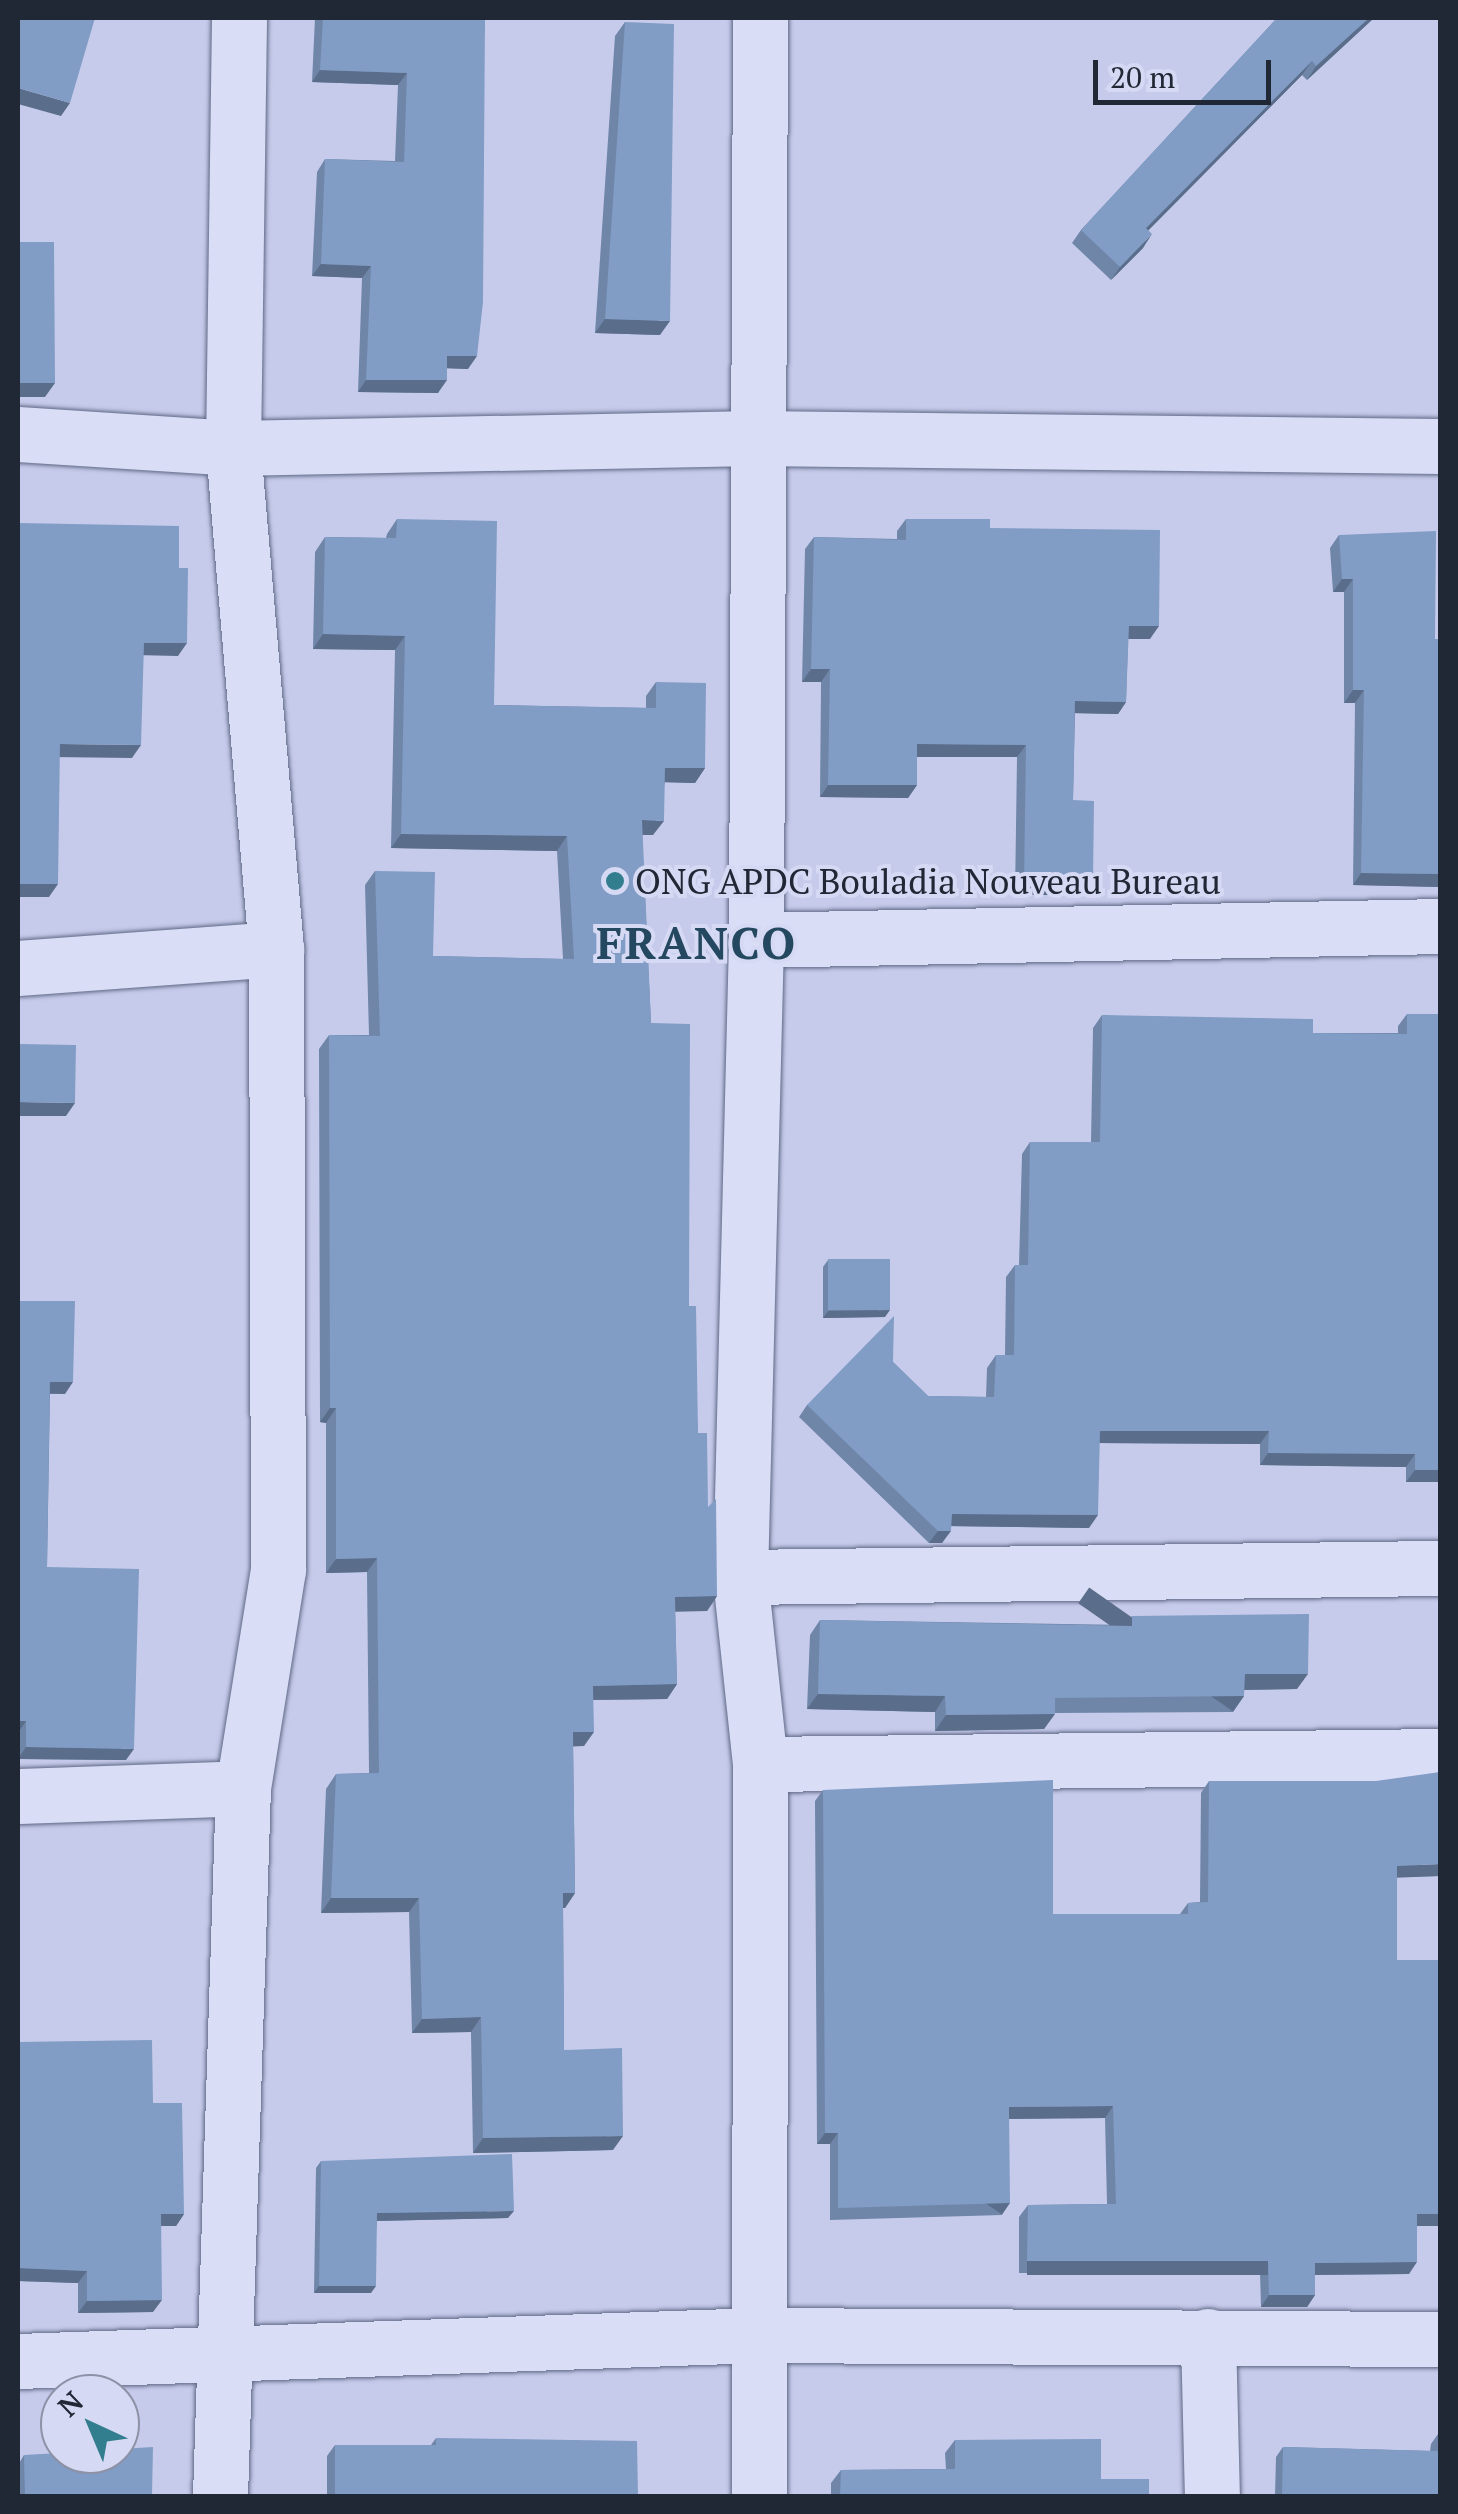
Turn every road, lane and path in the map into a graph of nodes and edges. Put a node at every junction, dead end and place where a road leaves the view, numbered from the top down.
1 (238, 18) edge
2 (760, 18) edge
3 (18, 434) edge
4 (755, 438) junction
5 (1440, 446) edge
6 (233, 448) junction
7 (1440, 926) edge
8 (756, 940) junction
9 (276, 950) junction
10 (18, 968) edge
11 (1440, 1568) edge
12 (740, 1577) junction
13 (1440, 1756) edge
14 (760, 1764) junction
15 (243, 1788) junction
16 (18, 1796) edge
17 (758, 2335) junction
18 (1208, 2336) junction
19 (1440, 2339) edge
20 (225, 2349) junction
21 (18, 2361) edge
22 (220, 2496) edge
23 (759, 2496) edge
24 (1212, 2496) edge

1 - 6 street
2 - 4 street
3 - 6 street
4 - 5 street
4 - 6 street
4 - 8 street
6 - 9 street
7 - 8 street
8 - 12 street
9 - 10 street
9 - 15 street
11 - 12 street
12 - 14 street
13 - 14 street
14 - 17 street
15 - 16 street
15 - 20 street
17 - 18 street
17 - 20 street
17 - 23 street
18 - 19 street
18 - 24 street
20 - 21 street
20 - 22 street

